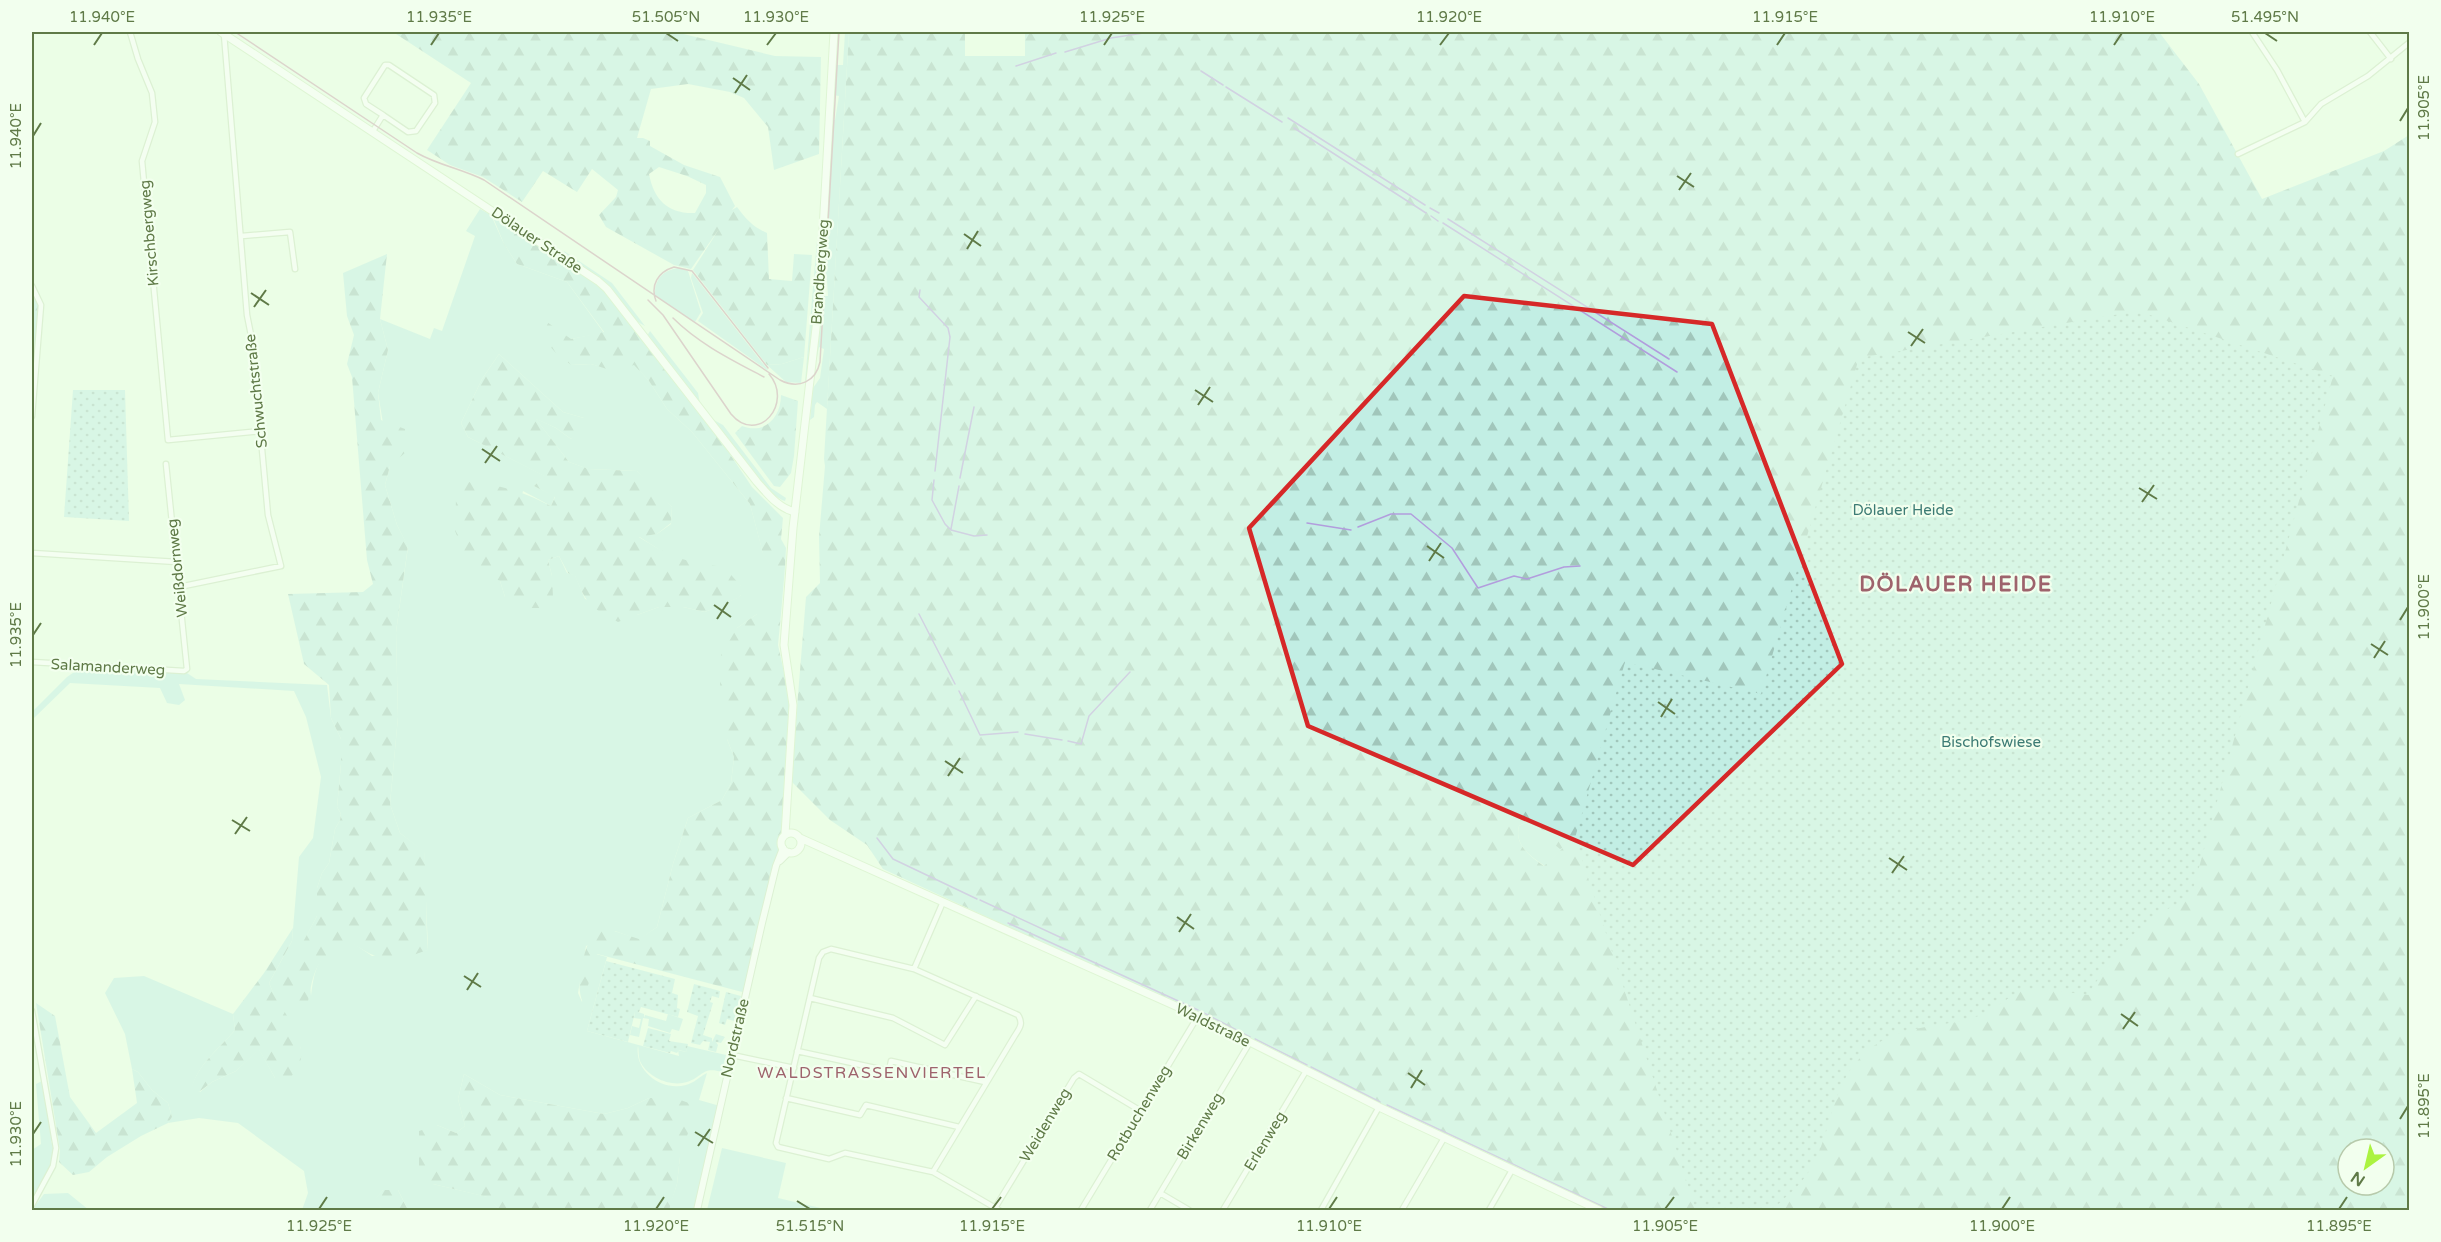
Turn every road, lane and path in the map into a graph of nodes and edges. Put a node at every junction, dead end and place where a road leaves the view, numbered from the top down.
1 (130, 32) edge
2 (834, 32) edge
3 (2252, 32) edge
4 (2370, 32) edge
5 (223, 33) edge
6 (2409, 42) edge
7 (2391, 59) junction
8 (383, 115) junction
9 (2305, 122) junction
10 (373, 131) junction
11 (2238, 154) dead end
12 (242, 236) junction
13 (295, 269) dead end
14 (32, 286) edge
15 (32, 416) edge
16 (261, 431) junction
17 (166, 464) dead end
18 (795, 512) junction
19 (32, 553) edge
20 (177, 562) junction
21 (179, 587) junction
22 (32, 662) edge
23 (184, 671) joint
24 (789, 834) junction
25 (801, 842) junction
26 (786, 850) junction
27 (943, 902) junction
28 (914, 969) junction
29 (976, 996) junction
30 (810, 998) junction
31 (32, 1011) edge
32 (1198, 1016) junction
33 (1250, 1042) junction
34 (797, 1051) junction
35 (732, 1055) junction
36 (794, 1068) junction
37 (1306, 1071) junction
38 (985, 1082) junction
39 (786, 1098) junction
40 (1379, 1107) junction
41 (1141, 1110) junction
42 (959, 1126) junction
43 (1444, 1138) junction
44 (1512, 1170) junction
45 (933, 1172) junction
46 (1160, 1193) junction
47 (32, 1204) edge
48 (997, 1209) edge
49 (697, 1210) edge
50 (1081, 1210) edge
51 (1150, 1210) edge
52 (1189, 1210) edge
53 (1223, 1210) edge
54 (1321, 1210) edge
55 (1402, 1210) edge
56 (1489, 1210) edge
57 (1599, 1210) edge

1 - 16 street, Kirschbergweg
2 - 18 main road, Brandbergweg
3 - 9 street
4 - 7 street
5 - 10 main road, Dölauer Straße
5 - 12 street, Schwuchtstraße
6 - 7 street
7 - 9 street
8 - 8 street
8 - 10 street
9 - 11 street
10 - 18 main road, Dölauer Straße
12 - 13 street
12 - 16 street, Schwuchtstraße
14 - 15 street
16 - 21 street, Schwuchtstraße
17 - 20 street, Weißdornweg
18 - 24 main road, Nordstraße
19 - 20 street
20 - 21 street, Weißdornweg
21 - 23 street, Weißdornweg
22 - 23 street, Salamanderweg
24 - 25 main road
24 - 26 main road, Nordstraße
25 - 26 main road
25 - 27 main road, Waldstraße
26 - 35 street, Nordstraße
27 - 28 street
27 - 32 main road, Waldstraße
28 - 29 street
28 - 30 street
29 - 30 street
29 - 38 street
30 - 34 street
31 - 47 street
32 - 33 main road, Waldstraße
32 - 41 street, Rotbuchenweg
33 - 37 main road, Waldstraße
33 - 46 street, Birkenweg
34 - 36 street
34 - 38 street
35 - 36 street
35 - 49 street, Nordstraße
36 - 39 street
37 - 40 main road, Waldstraße
37 - 53 street, Erlenweg
38 - 42 street
39 - 42 street
39 - 45 street
40 - 43 main road, Waldstraße
40 - 54 street
41 - 48 street, Weidenweg
41 - 50 street, Rotbuchenweg
42 - 45 street
43 - 44 main road, Waldstraße
43 - 55 street
44 - 56 street
44 - 57 main road, Waldstraße
45 - 48 street
46 - 51 street, Birkenweg
46 - 52 street

